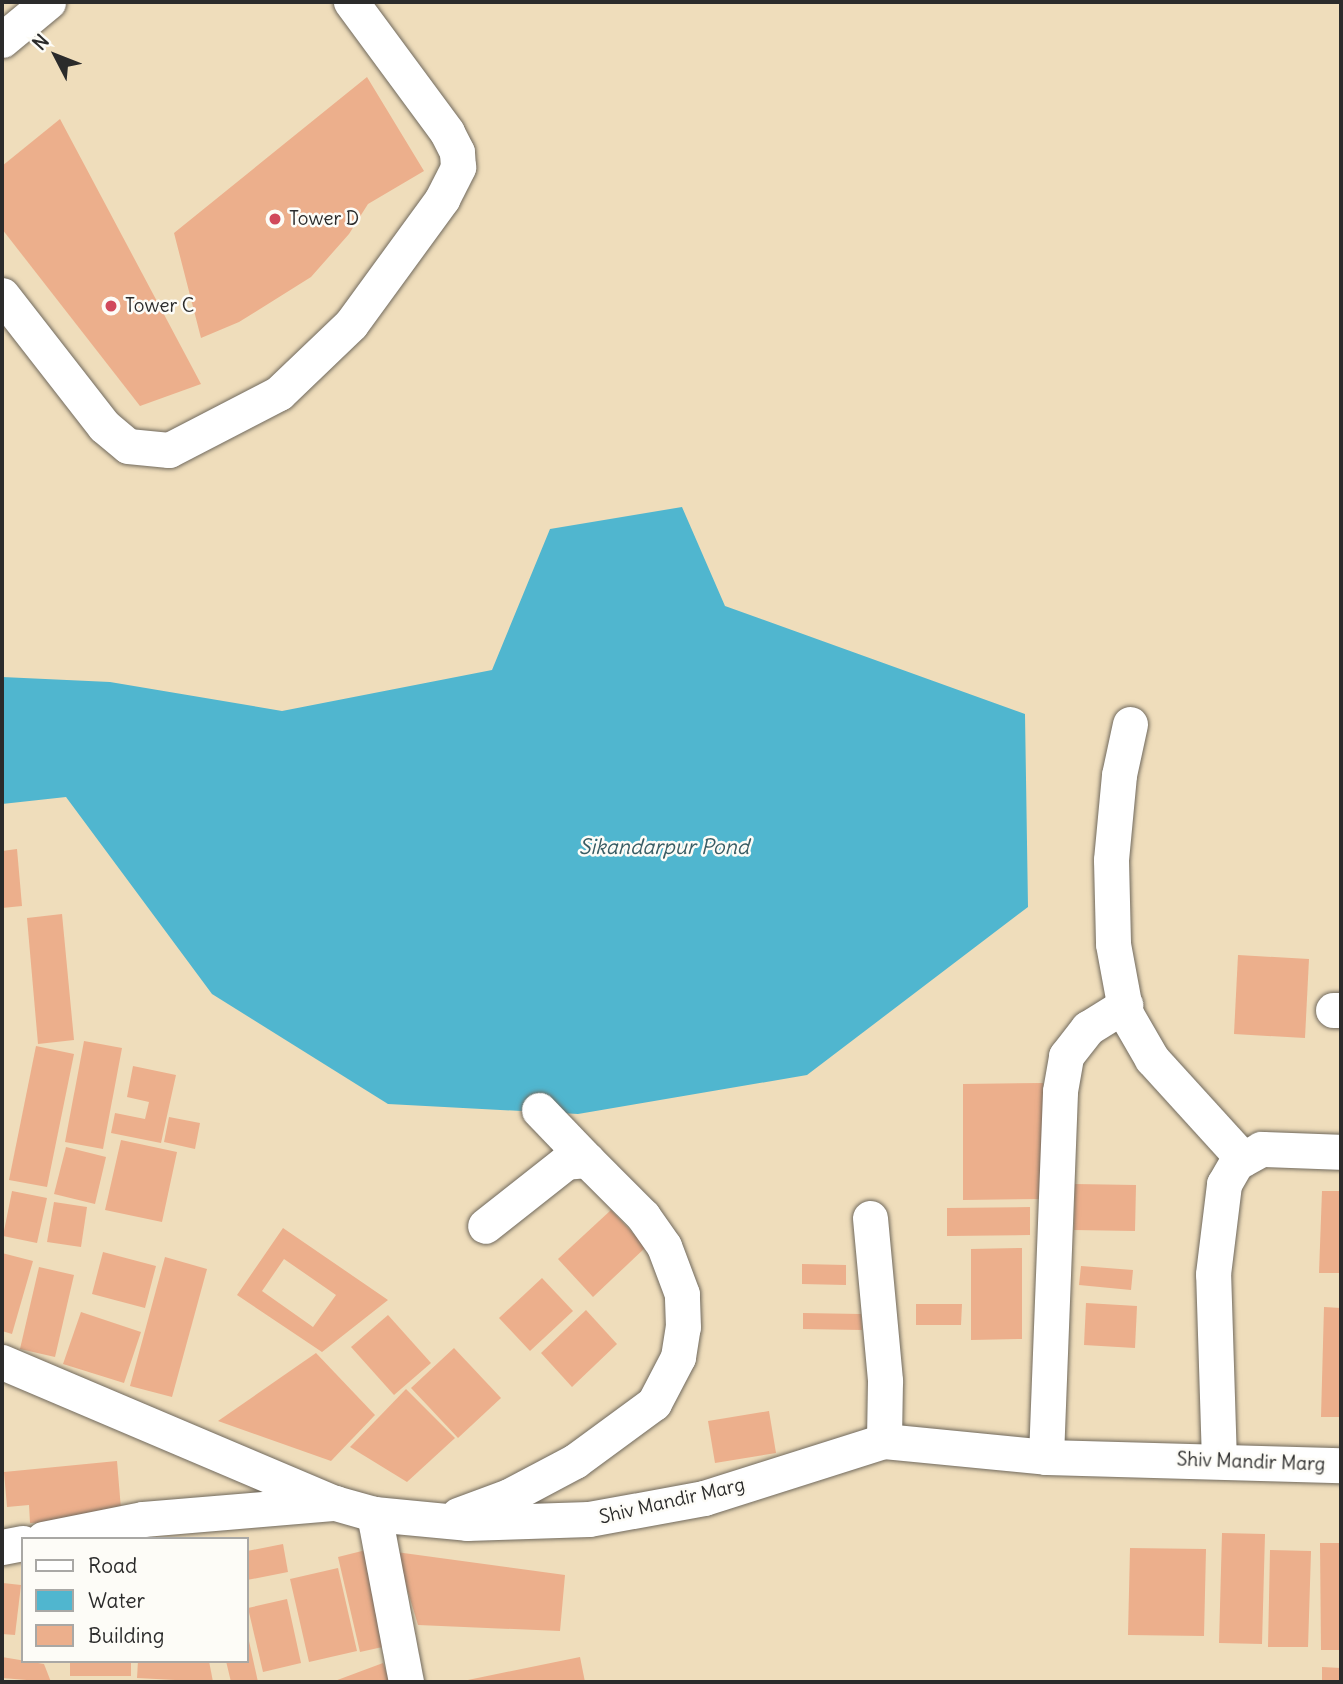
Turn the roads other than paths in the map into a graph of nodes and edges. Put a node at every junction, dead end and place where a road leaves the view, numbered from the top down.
1 (48, 2) edge
2 (351, 2) edge
3 (2, 40) edge
4 (2, 295) edge
5 (1130, 724) dead end
6 (1125, 1005) junction
7 (539, 1110) dead end
8 (1341, 1152) edge
9 (587, 1160) junction
10 (1243, 1160) junction
11 (870, 1219) dead end
12 (485, 1226) dead end
13 (2, 1362) edge
14 (884, 1441) junction
15 (1046, 1457) junction
16 (1219, 1461) junction
17 (1341, 1465) edge
18 (335, 1503) junction
19 (374, 1514) junction
20 (445, 1520) junction
21 (53, 1537) edge
22 (21, 1543) edge
23 (2, 1547) edge
24 (406, 1682) edge

1 - 3 street
2 - 4 street
5 - 6 street
6 - 10 street
6 - 15 street
7 - 9 street
8 - 10 street
9 - 12 street
9 - 20 street
10 - 16 street
11 - 14 street
13 - 18 street
14 - 15 street, Shiv Mandir Marg
14 - 20 street, Shiv Mandir Marg
15 - 16 street, Shiv Mandir Marg
16 - 17 street, Shiv Mandir Marg
18 - 19 street, Shiv Mandir Marg
18 - 21 street, Shiv Mandir Marg
19 - 20 street, Shiv Mandir Marg
19 - 24 street
22 - 23 street

